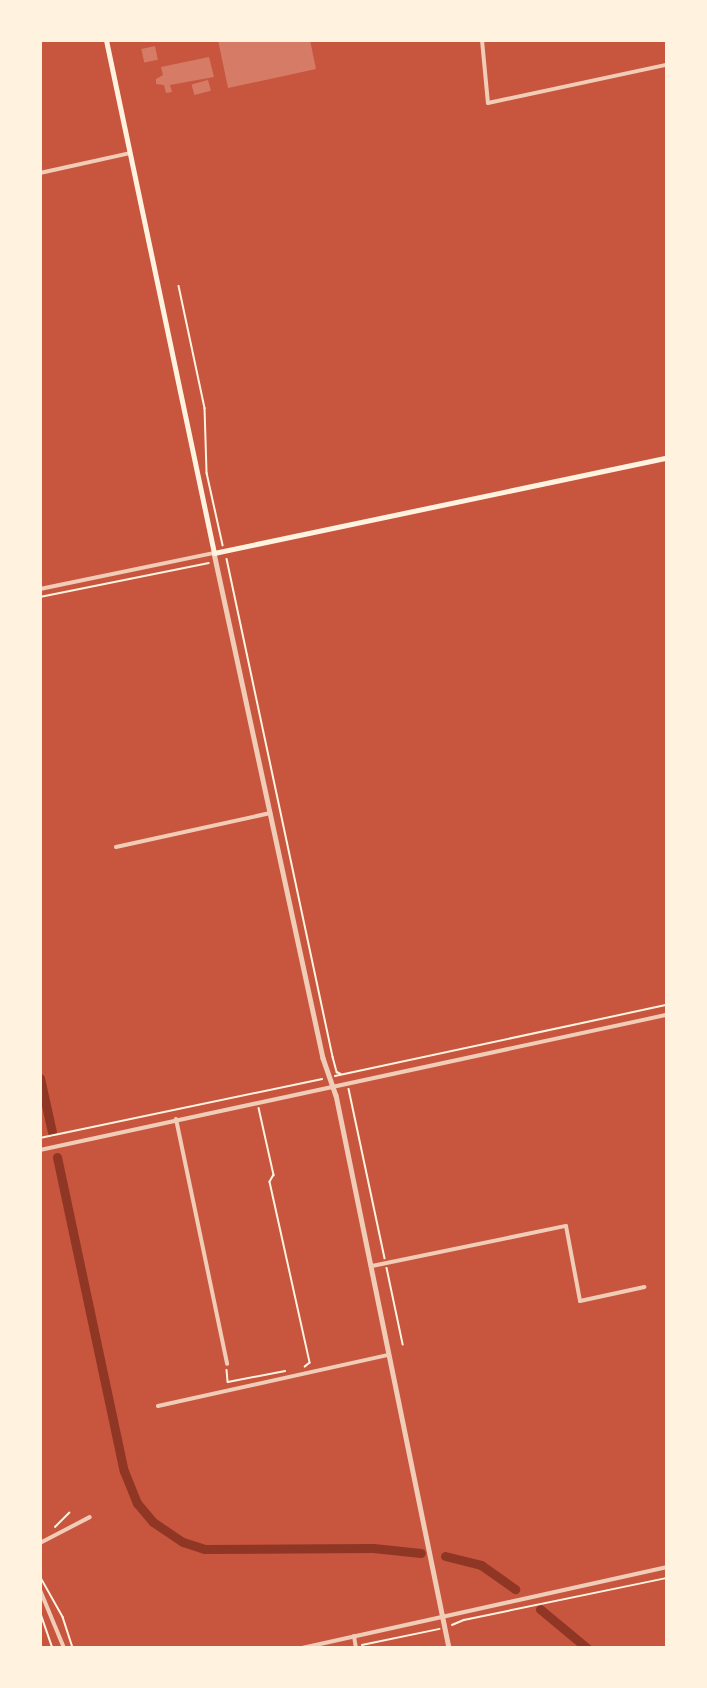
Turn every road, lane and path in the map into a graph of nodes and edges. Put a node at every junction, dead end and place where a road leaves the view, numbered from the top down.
1 (106, 40) edge
2 (482, 40) edge
3 (666, 65) edge
4 (130, 153) junction
5 (40, 172) edge
6 (179, 286) dead end
7 (666, 458) edge
8 (225, 550) junction
9 (214, 553) junction
10 (216, 562) junction
11 (40, 589) edge
12 (40, 597) edge
13 (270, 813) junction
14 (116, 847) dead end
15 (666, 1005) edge
16 (666, 1015) edge
17 (346, 1073) junction
18 (341, 1074) junction
19 (330, 1077) junction
20 (347, 1084) junction
21 (333, 1086) junction
22 (256, 1093) junction
23 (257, 1101) junction
24 (176, 1119) junction
25 (40, 1138) edge
26 (41, 1150) edge
27 (386, 1263) junction
28 (372, 1266) junction
29 (644, 1287) dead end
30 (403, 1344) dead end
31 (388, 1355) junction
32 (227, 1364) joint
33 (304, 1367) dead end
34 (293, 1369) dead end
35 (158, 1406) dead end
36 (69, 1513) dead end
37 (90, 1517) dead end
38 (48, 1532) dead end
39 (40, 1543) edge
40 (666, 1567) edge
41 (40, 1576) edge
42 (666, 1578) edge
43 (40, 1590) edge
44 (40, 1611) edge
45 (443, 1616) junction
46 (445, 1627) junction
47 (354, 1636) junction
48 (53, 1647) edge
49 (64, 1647) edge
50 (73, 1647) edge
51 (302, 1647) edge
52 (356, 1647) edge
53 (449, 1647) edge

1 - 4 main road
2 - 3 street
4 - 5 street
4 - 9 main road
6 - 8 path
7 - 8 main road
8 - 9 main road
8 - 18 path
9 - 10 street
9 - 11 street
10 - 12 path
10 - 13 street
13 - 14 street
13 - 19 street
15 - 17 path
16 - 20 street
17 - 18 path
17 - 20 path
18 - 19 path
19 - 21 street
19 - 22 path
20 - 21 street
20 - 27 path
21 - 23 street
21 - 28 street
22 - 23 path
22 - 25 path
23 - 24 street
23 - 33 path
24 - 26 street
24 - 32 street
27 - 28 street
27 - 29 street
27 - 30 path
28 - 31 street
31 - 35 street
31 - 45 street
32 - 34 path
36 - 38 path
37 - 39 street
40 - 45 street
41 - 50 path
42 - 46 path
43 - 49 street
44 - 48 path
45 - 46 street
45 - 47 street
46 - 52 path
46 - 53 street
47 - 51 street
47 - 52 street

